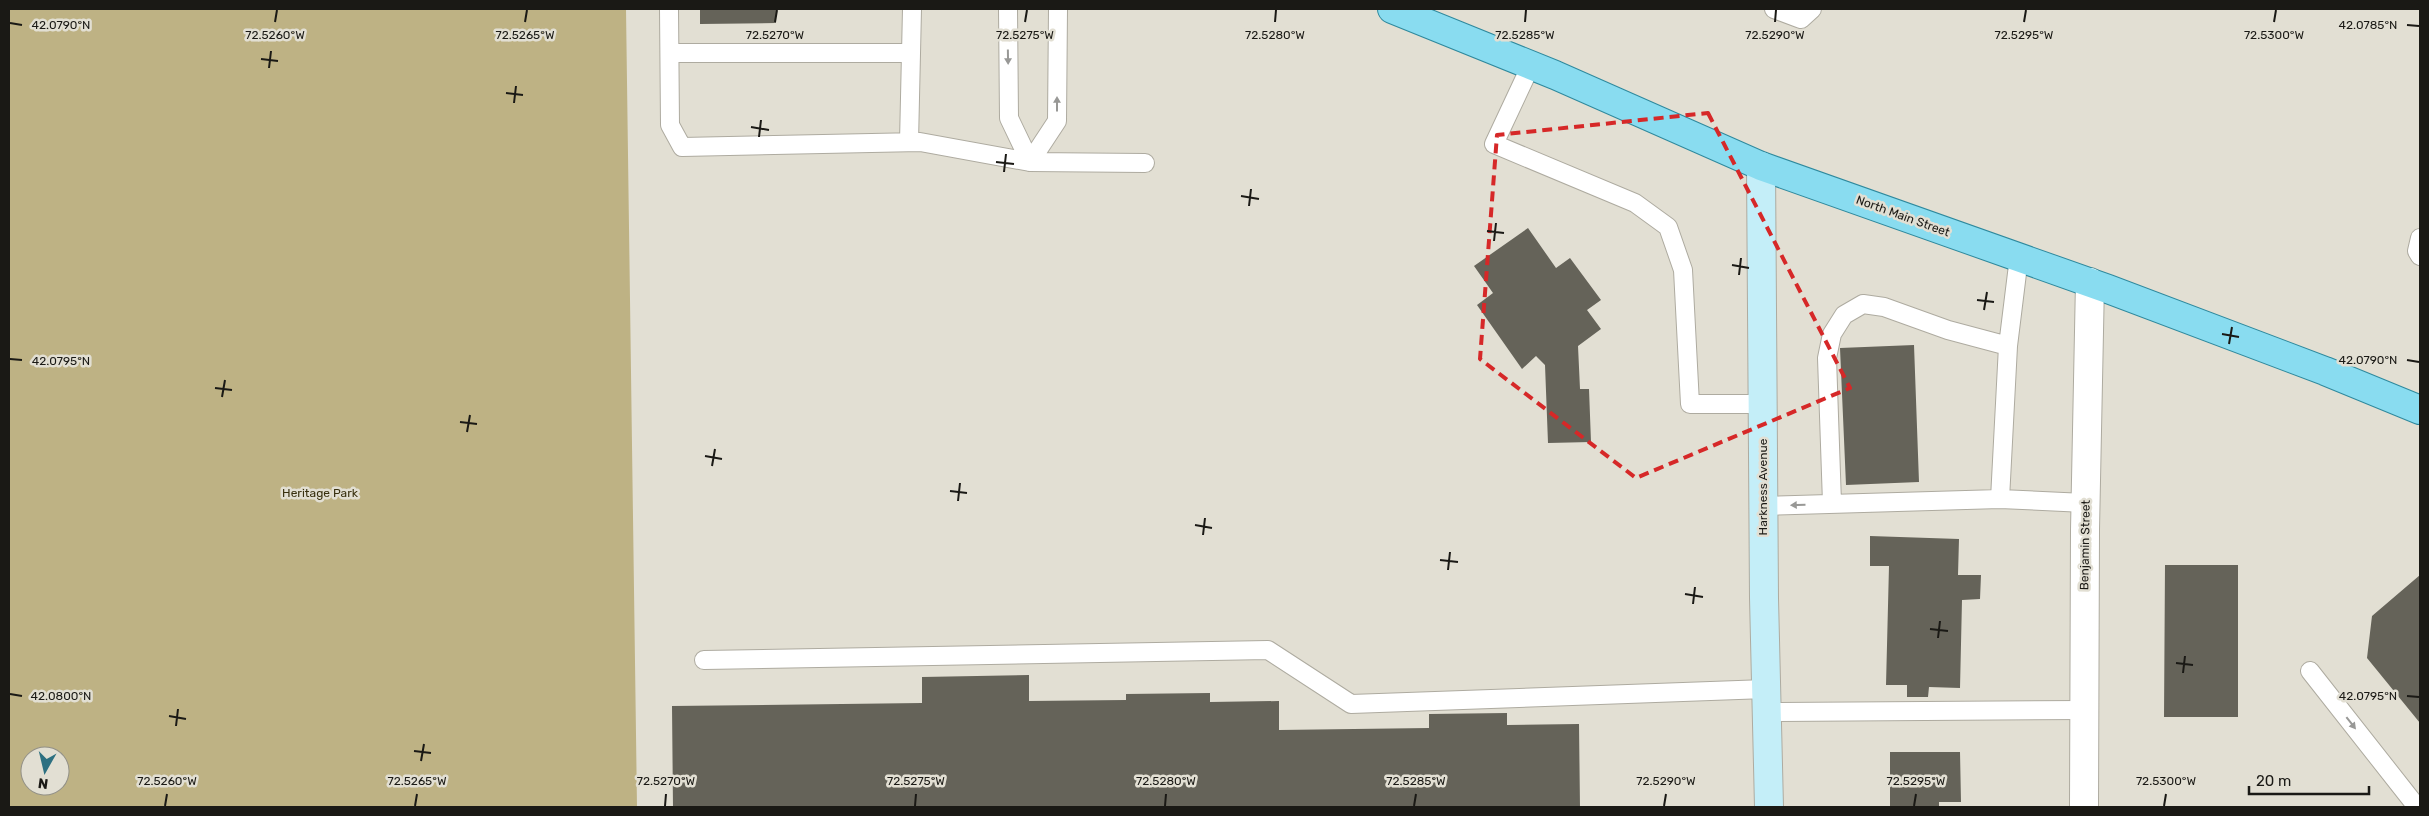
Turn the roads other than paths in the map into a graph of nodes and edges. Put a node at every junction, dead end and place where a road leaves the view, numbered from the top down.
1 (669, 9) edge
2 (912, 9) edge
3 (1008, 9) edge
4 (1058, 9) edge
5 (1392, 9) edge
6 (1774, 9) edge
7 (1812, 9) edge
8 (670, 53) junction
9 (911, 53) junction
10 (1531, 65) junction
11 (910, 142) junction
12 (1030, 162) junction
13 (1144, 162) dead end
14 (1761, 166) junction
15 (2420, 238) edge
16 (2420, 256) edge
17 (2019, 257) junction
18 (2090, 282) junction
19 (2008, 346) junction
20 (1762, 404) junction
21 (2420, 410) edge
22 (2000, 499) junction
23 (1832, 503) junction
24 (2085, 504) junction
25 (1763, 506) junction
26 (704, 660) dead end
27 (2310, 671) dead end
28 (1766, 700) junction
29 (2084, 710) junction
30 (1769, 807) edge
31 (2084, 807) edge
32 (2417, 807) edge

1 - 8 lane
2 - 9 lane
3 -> 12 lane
12 -> 4 lane
5 - 10 main road, North Main Street
6 - 7 lane
8 - 9 lane
8 - 11 lane
9 - 11 lane
10 - 14 main road, North Main Street
10 - 20 lane
11 - 12 lane
12 - 13 lane
14 - 17 main road, North Main Street
14 - 20 main road, Harkness Avenue
15 - 16 lane
17 - 18 main road, North Main Street
17 - 19 lane
18 - 21 main road, North Main Street
18 - 24 street, Benjamin Street
19 - 22 lane
19 - 23 lane
20 - 25 main road, Harkness Avenue
22 - 23 lane
22 - 24 lane
23 -> 25 lane
24 - 29 street, Benjamin Street
25 - 28 main road, Harkness Avenue
26 - 28 lane
27 -> 32 lane
28 - 29 lane
28 - 30 main road, Harkness Avenue
29 - 31 street, Benjamin Street

